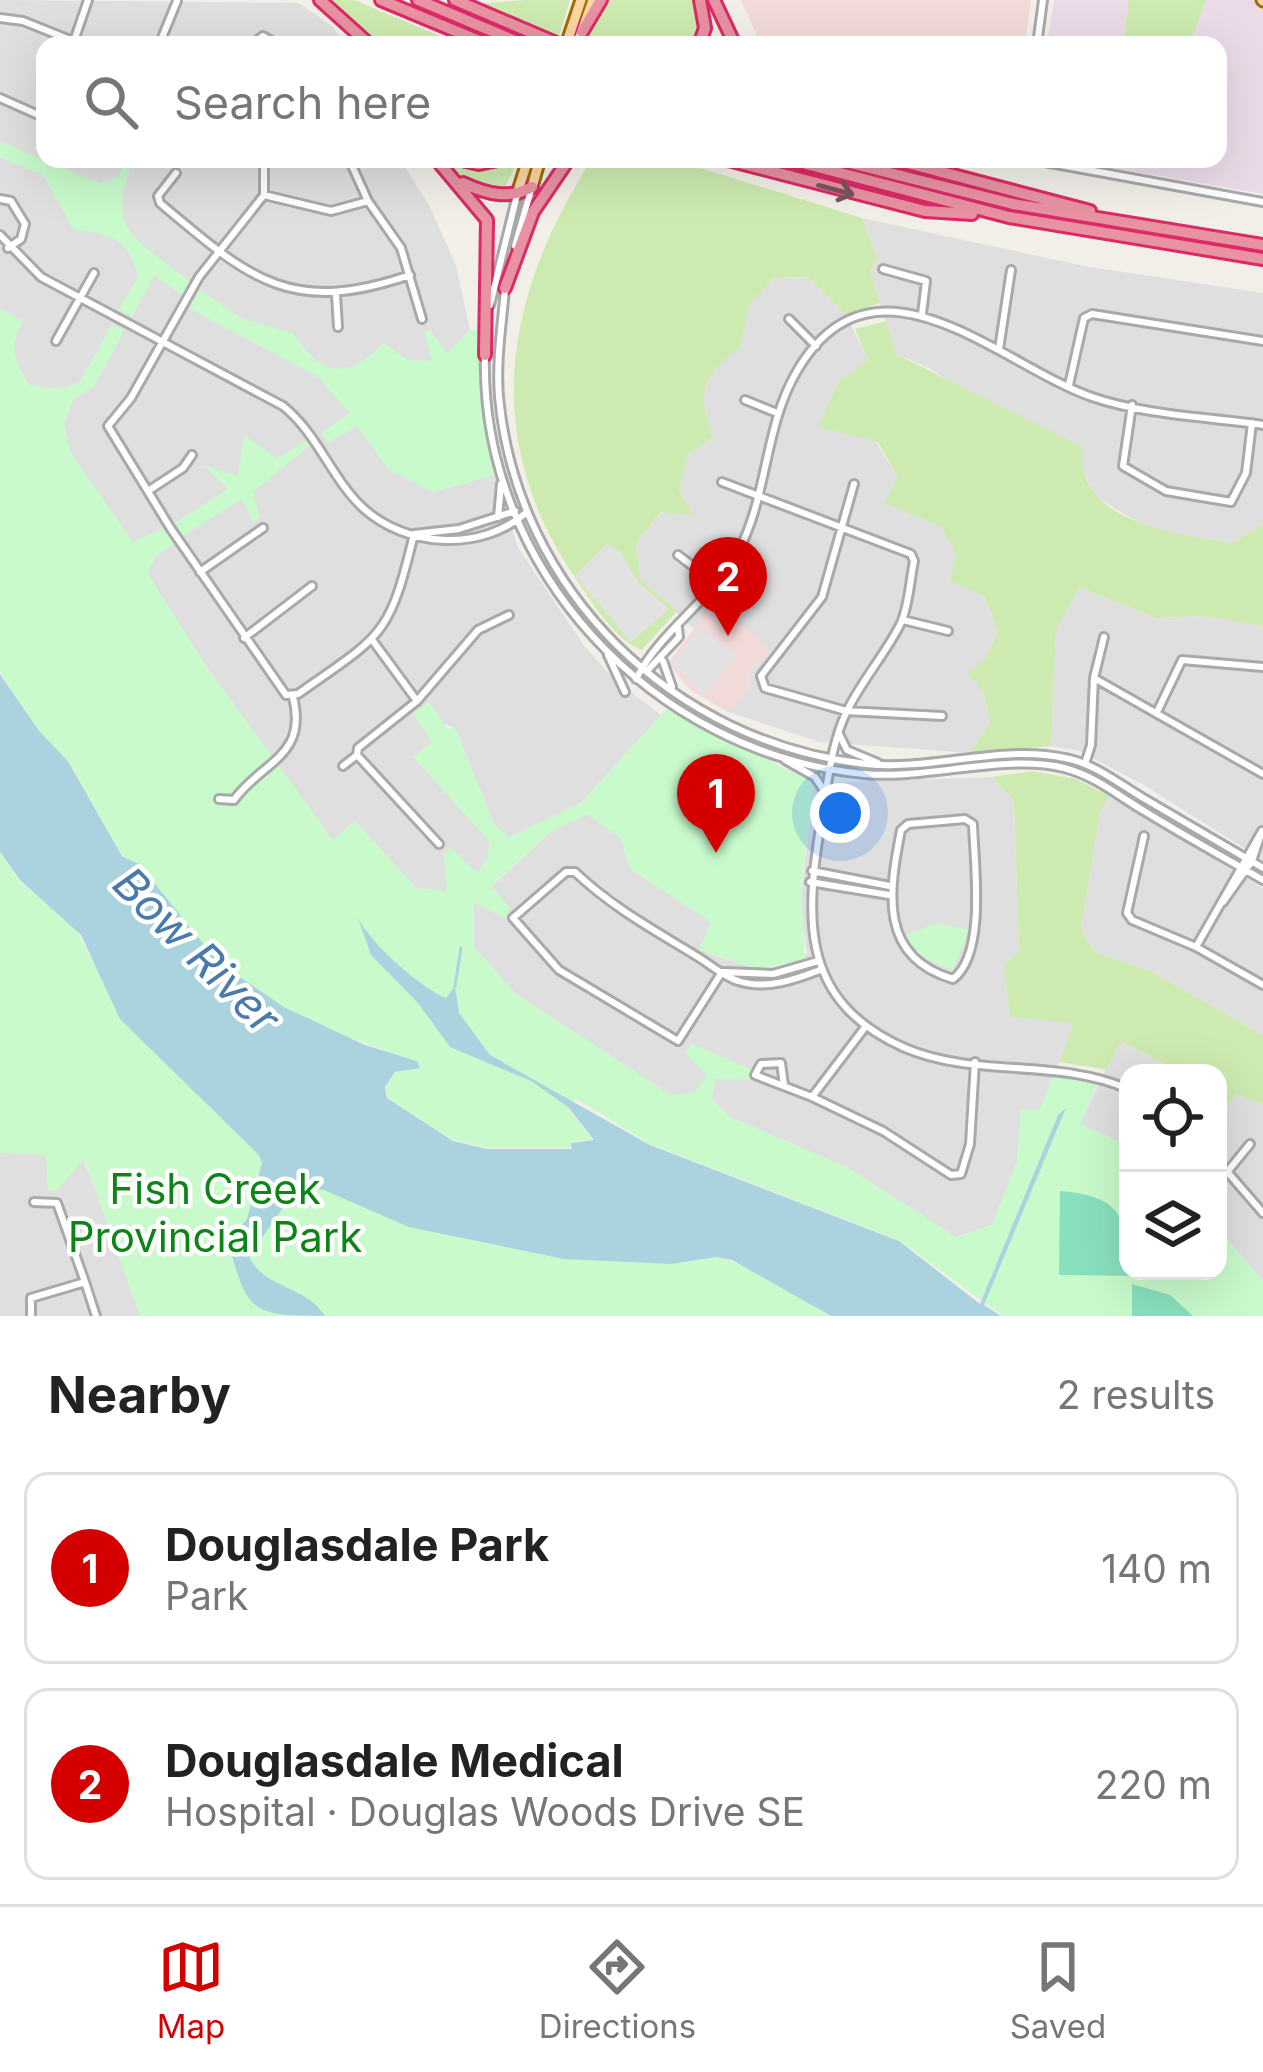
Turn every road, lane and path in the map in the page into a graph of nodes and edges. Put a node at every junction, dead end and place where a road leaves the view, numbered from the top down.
1 (88, 0) edge
2 (320, 0) edge
3 (382, 0) edge
4 (418, 0) edge
5 (455, 0) edge
6 (581, 0) edge
7 (597, 0) edge
8 (700, 0) edge
9 (714, 0) edge
10 (1043, 0) edge
11 (177, 1) edge
12 (0, 18) edge
13 (577, 35) edge
14 (57, 36) edge
15 (80, 36) edge
16 (163, 36) edge
17 (360, 36) edge
18 (468, 36) edge
19 (504, 36) edge
20 (541, 36) edge
21 (702, 36) edge
22 (731, 36) edge
23 (1038, 36) edge
24 (0, 98) edge
25 (36, 114) edge
26 (264, 168) edge
27 (353, 168) edge
28 (444, 168) edge
29 (525, 168) edge
30 (537, 168) edge
31 (563, 168) edge
32 (759, 168) edge
33 (821, 168) edge
34 (870, 168) edge
35 (926, 168) edge
36 (1077, 168) edge
37 (176, 172) dead end
38 (450, 174) junction
39 (532, 187) junction
40 (264, 195) junction
41 (517, 196) junction
42 (0, 199) edge
43 (368, 201) junction
44 (1263, 202) edge
45 (1009, 217) junction
46 (1162, 230) junction
47 (0, 235) edge
48 (1263, 245) edge
49 (8, 248) junction
50 (218, 253) junction
51 (1263, 259) edge
52 (883, 269) dead end
53 (1011, 270) dead end
54 (94, 273) dead end
55 (410, 275) junction
56 (505, 288) junction
57 (336, 295) junction
58 (80, 298) junction
59 (922, 314) junction
60 (422, 319) dead end
61 (789, 319) dead end
62 (338, 327) dead end
63 (56, 341) dead end
64 (161, 341) junction
65 (1263, 341) edge
66 (816, 346) junction
67 (1000, 349) junction
68 (485, 355) junction
69 (1069, 385) junction
70 (745, 400) dead end
71 (1132, 405) junction
72 (777, 413) junction
73 (1252, 424) junction
74 (1263, 425) edge
75 (192, 455) dead end
76 (501, 475) junction
77 (722, 482) dead end
78 (854, 484) dead end
79 (148, 491) junction
80 (758, 494) junction
81 (513, 511) junction
82 (526, 512) junction
83 (498, 517) junction
84 (518, 520) junction
85 (842, 526) junction
86 (263, 528) dead end
87 (414, 534) junction
88 (678, 554) dead end
89 (200, 572) junction
90 (715, 583) junction
91 (311, 586) dead end
92 (509, 615) dead end
93 (903, 620) junction
94 (678, 628) junction
95 (949, 631) dead end
96 (1104, 637) dead end
97 (244, 638) junction
98 (373, 641) junction
99 (606, 652) junction
100 (663, 657) junction
101 (1263, 667) edge
102 (643, 670) junction
103 (1094, 677) junction
104 (636, 679) junction
105 (625, 692) dead end
106 (678, 694) junction
107 (292, 697) junction
108 (417, 701) junction
109 (1158, 710) junction
110 (846, 711) junction
111 (942, 716) dead end
112 (839, 734) junction
113 (357, 755) junction
114 (782, 758) junction
115 (832, 758) junction
116 (882, 764) junction
117 (1085, 764) junction
118 (343, 766) dead end
119 (830, 770) junction
120 (1082, 773) junction
121 (1263, 774) edge
122 (825, 793) junction
123 (219, 799) dead end
124 (1263, 829) edge
125 (1144, 836) dead end
126 (440, 844) dead end
127 (1248, 859) junction
128 (1243, 868) junction
129 (1263, 868) edge
130 (812, 871) junction
131 (1263, 880) edge
132 (810, 882) junction
133 (890, 891) junction
134 (1196, 947) junction
135 (820, 965) junction
136 (722, 972) junction
137 (1262, 983) edge
138 (866, 1026) junction
139 (975, 1062) junction
140 (784, 1085) junction
141 (1119, 1086) edge
142 (812, 1097) junction
143 (1250, 1144) dead end
144 (1228, 1171) joint
145 (34, 1202) dead end
146 (1263, 1213) edge
147 (85, 1282) junction
148 (31, 1316) edge
149 (96, 1316) edge

1 - 15 street
2 - 17 highway
3 - 18 highway
4 - 19 highway
5 - 20 highway
6 - 13 main road
7 - 13 highway
8 - 21 highway
9 - 22 highway
10 - 23 street
11 - 16 street
12 - 14 street
24 - 25 street
26 - 40 street
27 - 43 street
28 - 38 highway
29 - 41 main road
30 - 39 main road
31 - 56 highway
32 -> 45 highway
33 - 45 highway
34 - 46 highway
35 - 46 highway
36 - 44 street
37 - 50 street
38 - 41 highway
38 - 68 highway
39 - 41 highway
39 - 56 street
40 - 43 street
40 - 50 street
41 - 68 street
42 - 49 street
43 - 55 street
45 - 51 highway
46 - 48 highway
47 - 49 street
49 - 58 street
50 - 57 street
50 - 64 street
52 - 59 street
53 - 67 street
54 - 58 street
55 - 57 street
55 - 60 street
56 - 82 street
57 - 62 street
58 - 63 street
58 - 64 street
59 - 66 street
59 - 67 street
61 - 66 street
64 - 79 street
64 - 87 street
65 - 69 street
66 - 72 street
67 - 69 street
68 - 76 street
69 - 71 street
70 - 72 street
71 - 73 street
71 - 73 street
72 - 80 street
73 - 74 street
75 - 79 street
76 - 81 street
76 - 83 street
77 - 80 street
78 - 85 street
79 - 89 street
80 - 85 street
80 - 90 street
81 - 82 street
81 - 83 street
81 - 84 street
82 - 84 street
82 - 102 street
83 - 87 street
84 - 87 street
84 - 99 street
85 - 93 street
85 - 110 street
86 - 89 street
87 - 98 street
88 - 90 street
89 - 97 street
90 - 94 street
91 - 97 street
92 - 108 street
93 - 95 street
93 - 110 street
94 - 100 street
94 - 102 street
96 - 103 street
97 - 107 street
98 - 107 street
98 - 108 street
99 - 104 street
99 - 105 street
100 - 102 street
100 - 106 street
101 - 109 street
102 - 104 street
102 - 106 street
103 - 109 street
103 - 117 street
104 - 114 street
106 - 115 street
107 - 123 street
108 - 113 street
109 - 121 street
110 - 111 street
110 - 112 street
112 - 115 street
112 - 116 street
113 - 118 street
113 - 126 street
114 - 119 street
114 - 122 street
115 - 116 street
115 - 119 street
116 - 117 street
117 - 120 street
117 - 127 street
119 - 120 street
119 - 122 street
120 - 128 street
122 - 130 street
124 - 127 street
125 - 134 street
127 - 128 street
127 - 129 street
128 - 131 street
128 - 134 street
130 - 132 street
130 - 133 street
132 - 133 street
132 - 135 street
133 - 133 street
134 - 137 street
135 - 136 street
135 - 138 street
136 - 136 street
138 - 139 street
138 - 142 street
139 - 141 street
139 - 142 street
140 - 140 street
140 - 142 street
143 - 144 street
144 - 146 street
145 - 147 street
147 - 148 street
147 - 149 street

